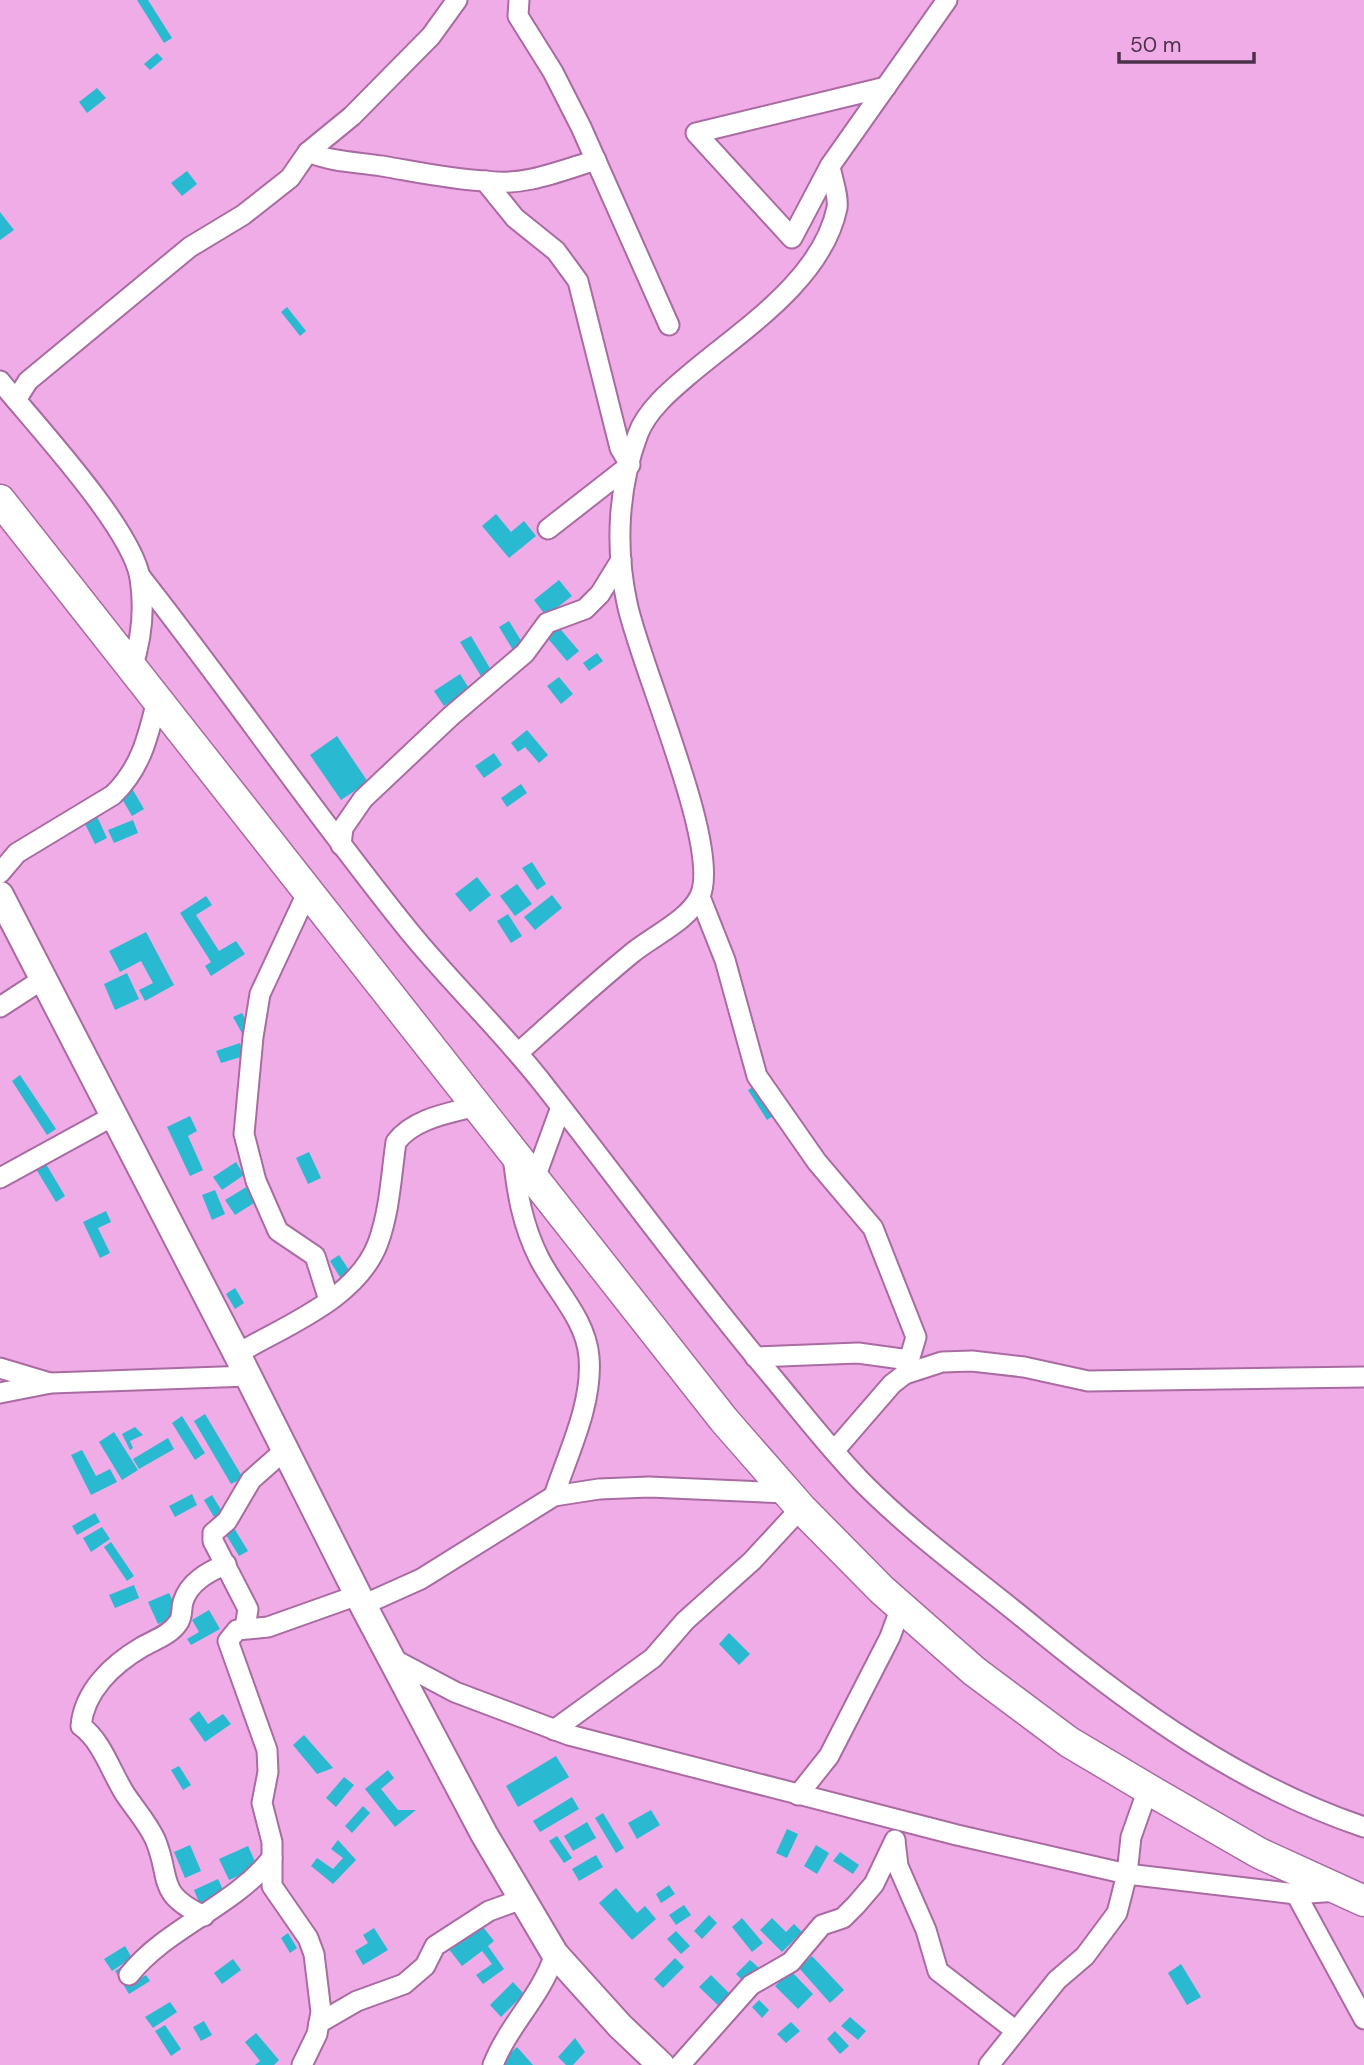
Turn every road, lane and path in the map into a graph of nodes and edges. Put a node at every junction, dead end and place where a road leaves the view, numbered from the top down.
1 (457, 0) edge
2 (519, 0) edge
3 (947, 0) edge
4 (886, 87) junction
5 (308, 152) junction
6 (596, 160) junction
7 (830, 166) junction
8 (485, 181) junction
9 (669, 325) dead end
10 (0, 381) edge
11 (16, 400) junction
12 (630, 465) junction
13 (0, 500) edge
14 (548, 529) dead end
15 (621, 560) junction
16 (140, 576) junction
17 (132, 668) junction
18 (157, 700) junction
19 (341, 845) junction
20 (0, 873) edge
21 (308, 891) junction
22 (0, 895) edge
23 (699, 897) junction
24 (43, 979) junction
25 (0, 1007) edge
26 (518, 1053) junction
27 (477, 1106) junction
28 (561, 1107) junction
29 (115, 1115) junction
30 (513, 1151) junction
31 (0, 1178) edge
32 (535, 1178) junction
33 (329, 1300) junction
34 (755, 1357) junction
35 (243, 1365) junction
36 (907, 1367) junction
37 (0, 1368) edge
38 (1364, 1377) edge
39 (51, 1383) junction
40 (0, 1393) edge
41 (285, 1450) junction
42 (834, 1451) junction
43 (554, 1496) junction
44 (794, 1500) junction
45 (226, 1564) junction
46 (360, 1600) junction
47 (901, 1607) junction
48 (245, 1628) junction
49 (393, 1659) junction
50 (554, 1730) junction
51 (1148, 1789) junction
52 (798, 1795) junction
53 (903, 1821) junction
54 (1364, 1827) edge
55 (895, 1840) junction
56 (272, 1858) junction
57 (1127, 1874) junction
58 (1297, 1894) junction
59 (1351, 1896) edge
60 (522, 1899) junction
61 (204, 1916) junction
62 (555, 1954) junction
63 (129, 1975) dead end
64 (1358, 1991) edge
65 (1364, 2019) edge
66 (319, 2024) junction
67 (1016, 2031) junction
68 (302, 2065) edge
69 (494, 2065) edge
70 (661, 2065) edge
71 (680, 2065) edge
72 (989, 2065) edge

1 - 5 street
2 - 6 street
3 - 4 street
4 - 7 street
4 - 7 street
5 - 8 street
5 - 11 street
6 - 8 street
6 - 9 street
7 - 12 street
8 - 12 street
10 - 11 street
11 - 16 street
12 - 14 street
12 - 15 street
13 - 17 main road
15 - 19 street
15 - 23 street
16 - 17 street
16 - 19 street
17 - 18 main road
18 - 20 street
18 - 21 main road
19 - 26 street
21 - 27 main road
21 - 33 street
22 - 24 street
23 - 26 street
23 - 36 street
24 - 25 street
24 - 29 street
26 - 28 street
27 - 30 main road
27 - 33 street
28 - 32 street
28 - 34 street
29 - 31 street
29 - 35 street
30 - 32 main road
30 - 43 street
32 - 44 main road
33 - 35 street
34 - 36 street
34 - 42 street
35 - 39 street
35 - 41 street
36 - 38 street
36 - 42 street
37 - 39 street
39 - 40 street
41 - 45 street
41 - 46 street
42 - 54 street
43 - 44 street
43 - 46 street
44 - 47 main road
44 - 50 street
45 - 48 street
45 - 61 street
46 - 48 street
46 - 49 street
47 - 51 main road
47 - 52 street
48 - 56 street
49 - 50 street
49 - 60 street
50 - 52 street
51 - 57 street
51 - 59 main road
52 - 53 street
53 - 55 street
53 - 57 street
55 - 67 street
55 - 71 street
56 - 61 street
56 - 66 street
57 - 58 street
57 - 67 street
58 - 59 street
58 - 64 street
60 - 62 street
60 - 66 street
61 - 63 street
62 - 69 street
62 - 70 street
64 - 65 street
66 - 68 street
67 - 72 street

